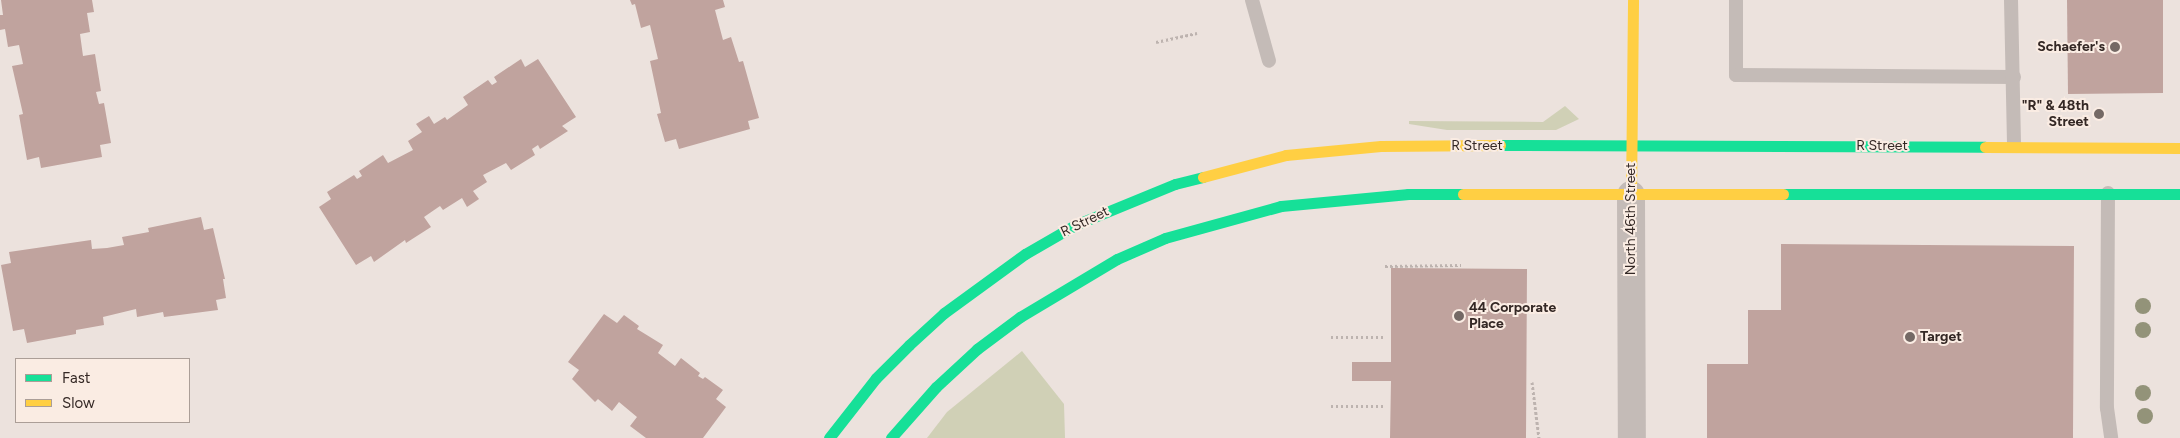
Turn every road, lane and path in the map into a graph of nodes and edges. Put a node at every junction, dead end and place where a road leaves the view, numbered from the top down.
1 (1252, 0) edge
2 (1633, 0) edge
3 (1736, 0) edge
4 (2011, 0) edge
5 (1197, 33) dead end
6 (1156, 42) dead end
7 (1269, 61) dead end
8 (2014, 77) junction
9 (1632, 146) junction
10 (2014, 146) junction
11 (2180, 148) edge
12 (2108, 193) junction
13 (2180, 194) edge
14 (1631, 195) junction
15 (1461, 265) dead end
16 (1385, 266) dead end
17 (1331, 337) dead end
18 (1384, 337) dead end
19 (1532, 382) dead end
20 (1331, 406) dead end
21 (1383, 406) dead end
22 (893, 436) edge
23 (829, 438) edge
24 (1539, 438) edge
25 (1632, 438) edge
26 (2111, 438) edge

1 - 7 lane
2 - 9 main road, North 46th Street
3 - 8 lane
4 - 8 lane
5 - 6 path
8 - 10 lane
9 - 10 main road, R Street
9 - 14 main road, North 46th Street
9 - 23 main road, R Street
10 - 11 main road, R Street
12 - 13 main road
12 - 14 main road
12 - 26 lane
14 - 22 main road
14 - 25 street, North 46th Street
15 - 16 path
17 - 18 path
19 - 24 path
20 - 21 path

